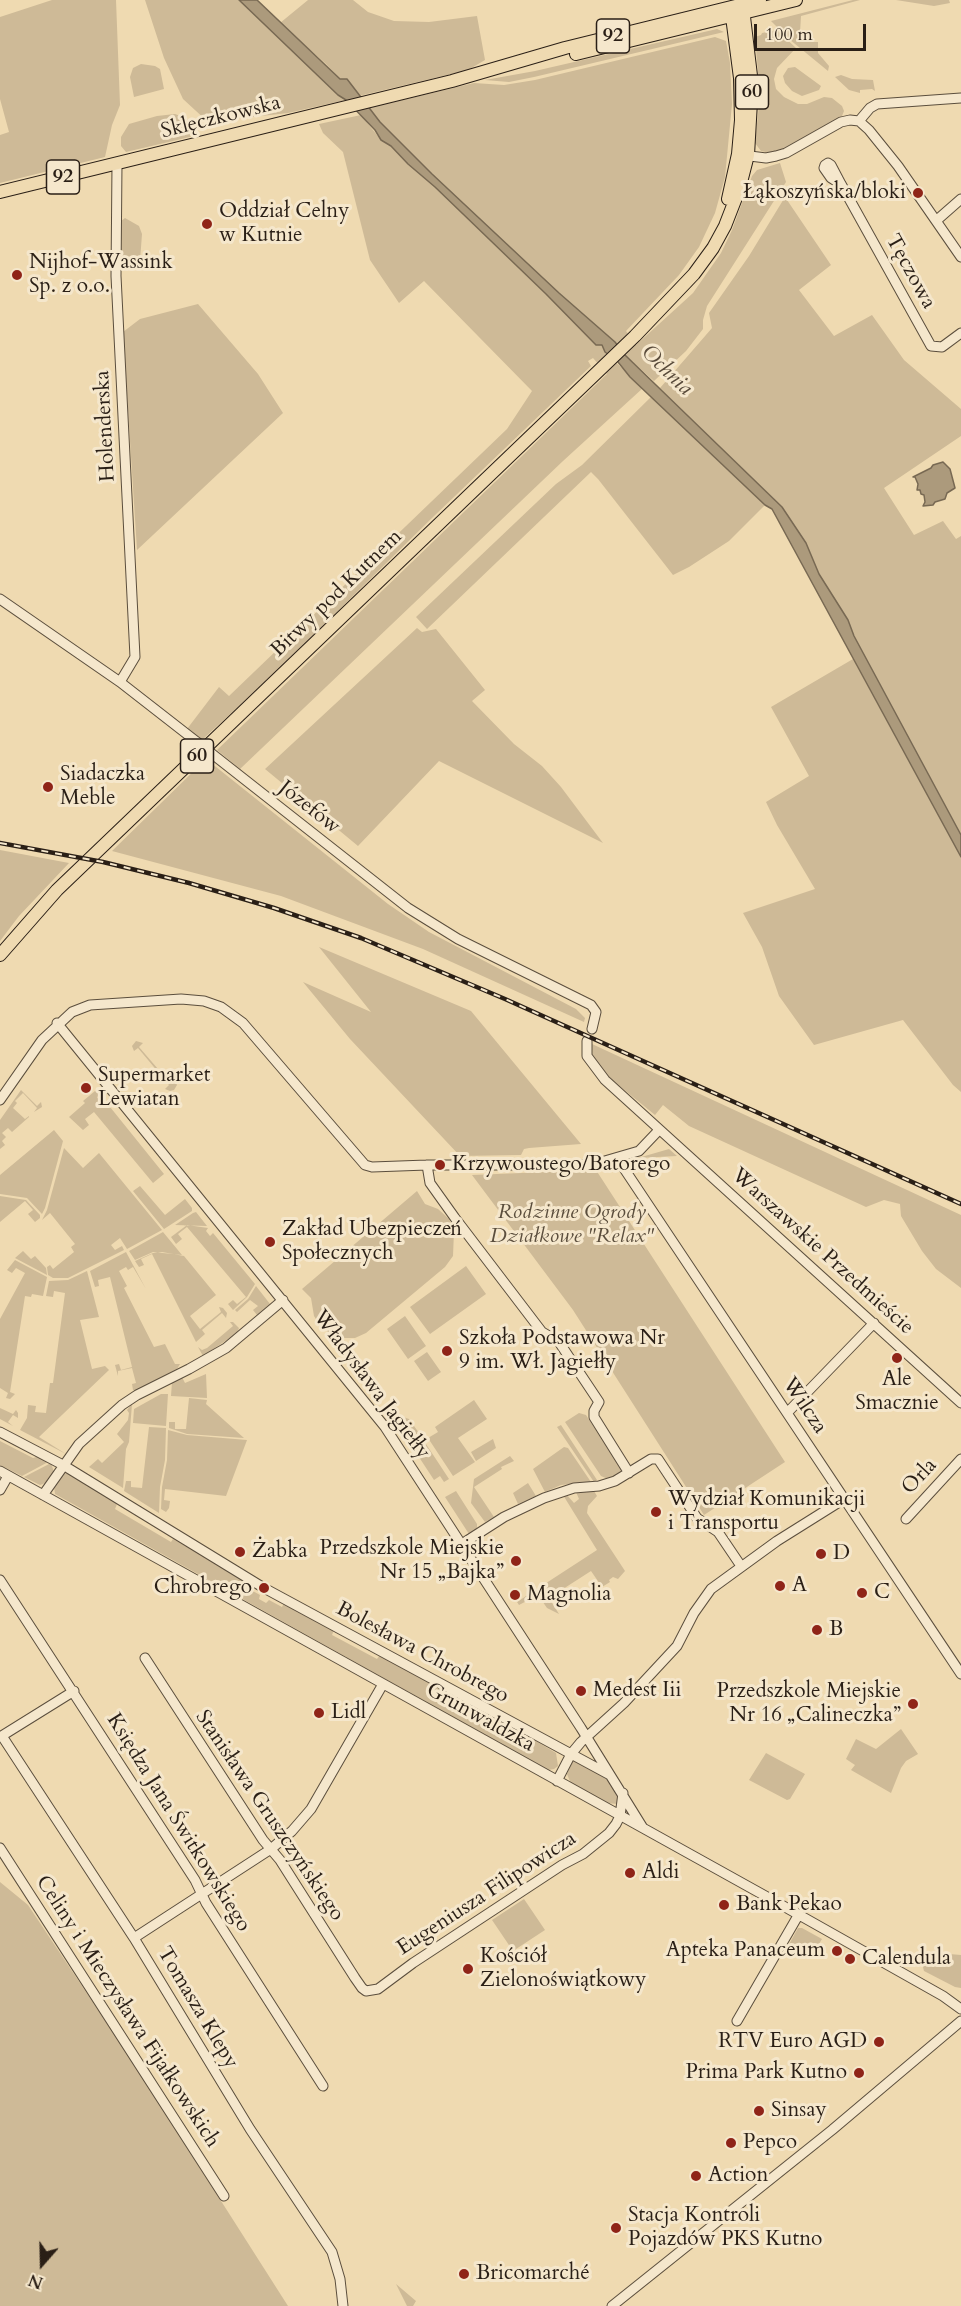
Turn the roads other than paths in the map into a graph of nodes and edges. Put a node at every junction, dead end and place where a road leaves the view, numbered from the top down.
1 (796, 0) edge
2 (761, 4) edge
3 (737, 6) edge
4 (706, 21) junction
5 (740, 30) junction
6 (452, 81) junction
7 (961, 98) edge
8 (859, 121) junction
9 (743, 155) junction
10 (117, 164) junction
11 (841, 184) dead end
12 (0, 192) edge
13 (961, 199) edge
14 (937, 220) junction
15 (961, 257) edge
16 (961, 333) edge
17 (0, 599) edge
18 (120, 682) junction
19 (0, 955) edge
20 (57, 1023) junction
21 (592, 1029) dead end
22 (587, 1041) dead end
23 (0, 1100) edge
24 (659, 1130) junction
25 (617, 1158) junction
26 (427, 1165) junction
27 (283, 1300) junction
28 (874, 1323) junction
29 (961, 1402) edge
30 (787, 1413) junction
31 (0, 1432) edge
32 (961, 1460) edge
33 (63, 1465) junction
34 (4, 1473) edge
35 (629, 1473) junction
36 (0, 1490) edge
37 (43, 1495) junction
38 (844, 1499) junction
39 (906, 1519) dead end
40 (462, 1544) junction
41 (741, 1566) junction
42 (0, 1580) edge
43 (145, 1658) dead end
44 (961, 1674) edge
45 (382, 1684) junction
46 (74, 1691) junction
47 (1, 1736) edge
48 (586, 1737) junction
49 (571, 1754) junction
50 (612, 1777) junction
51 (557, 1781) junction
52 (623, 1794) junction
53 (620, 1816) junction
54 (644, 1829) junction
55 (0, 1848) edge
56 (271, 1849) junction
57 (202, 1893) junction
58 (799, 1914) junction
59 (134, 1938) junction
60 (366, 1991) joint
61 (943, 1996) junction
62 (961, 2001) edge
63 (961, 2009) edge
64 (738, 2021) dead end
65 (961, 2021) edge
66 (961, 2028) edge
67 (951, 2032) junction
68 (323, 2086) dead end
69 (224, 2196) dead end
70 (343, 2306) edge
71 (612, 2306) edge

1 - 2 main road
2 - 3 main road
2 - 5 main road
3 - 4 main road, Sklęczkowska / 92
3 - 5 main road, 60
3 - 6 main road, Sklęczkowska / 92
4 - 5 main road
4 - 6 main road, Sklęczkowska / 92
5 - 9 main road, Bitwy pod Kutnem / 60
6 - 10 main road, Sklęczkowska / 92
7 - 8 street
8 - 9 street
8 - 14 street
9 - 19 main road, Bitwy pod Kutnem / 60
10 - 12 main road, Sklęczkowska / 92
10 - 18 street, Holenderska
11 - 16 street, Tęczowa
13 - 14 street
14 - 15 street
17 - 18 street, Józefów
18 - 21 street, Józefów, bridge
20 - 23 street
20 - 26 street
20 - 27 street, Władysława Jagiełły
22 - 24 street
24 - 25 street
24 - 28 street, Warszawskie Przedmieście
25 - 26 street
25 - 30 street, Wilcza
26 - 35 street
27 - 33 street
27 - 40 street, Władysława Jagiełły
28 - 29 street, Warszawskie Przedmieście
28 - 30 street
30 - 38 street, Wilcza
31 - 33 street, Bolesława Chrobrego
32 - 39 street, Orla
33 - 37 street
33 - 49 street, Bolesława Chrobrego
34 - 36 street
34 - 37 street, Grunwaldzka
35 - 40 street
35 - 41 street
37 - 45 street, Grunwaldzka
38 - 41 street
38 - 44 street, Wilcza
40 - 48 street, Władysława Jagiełły
41 - 48 street
42 - 46 street, Księdza Jana Świtkowskiego
43 - 56 street, Stanisława Gruszczyńskiego
45 - 51 street, Grunwaldzka
45 - 56 street
46 - 47 street
46 - 57 street, Księdza Jana Świtkowskiego
47 - 59 street, Tomasza Klepy
48 - 49 street
48 - 50 street, Władysława Jagiełły
49 - 50 street, Bolesława Chrobrego
49 - 51 street
50 - 52 street, Władysława Jagiełły
51 - 53 street, Grunwaldzka
52 - 53 street
52 - 54 street, Władysława Jagiełły
53 - 54 street, Grunwaldzka
53 - 60 street, Eugeniusza Filipowicza
54 - 58 street, Grunwaldzka
55 - 69 street, Celiny i Mieczysława Fijałkowskich
56 - 57 street
56 - 60 street, Stanisława Gruszczyńskiego
57 - 59 street
57 - 68 street, Księdza Jana Świtkowskiego
58 - 61 street, Grunwaldzka
58 - 64 street
59 - 70 street, Tomasza Klepy
61 - 62 street, Grunwaldzka
61 - 63 street, Grunwaldzka
65 - 67 street
66 - 67 street
67 - 71 street

